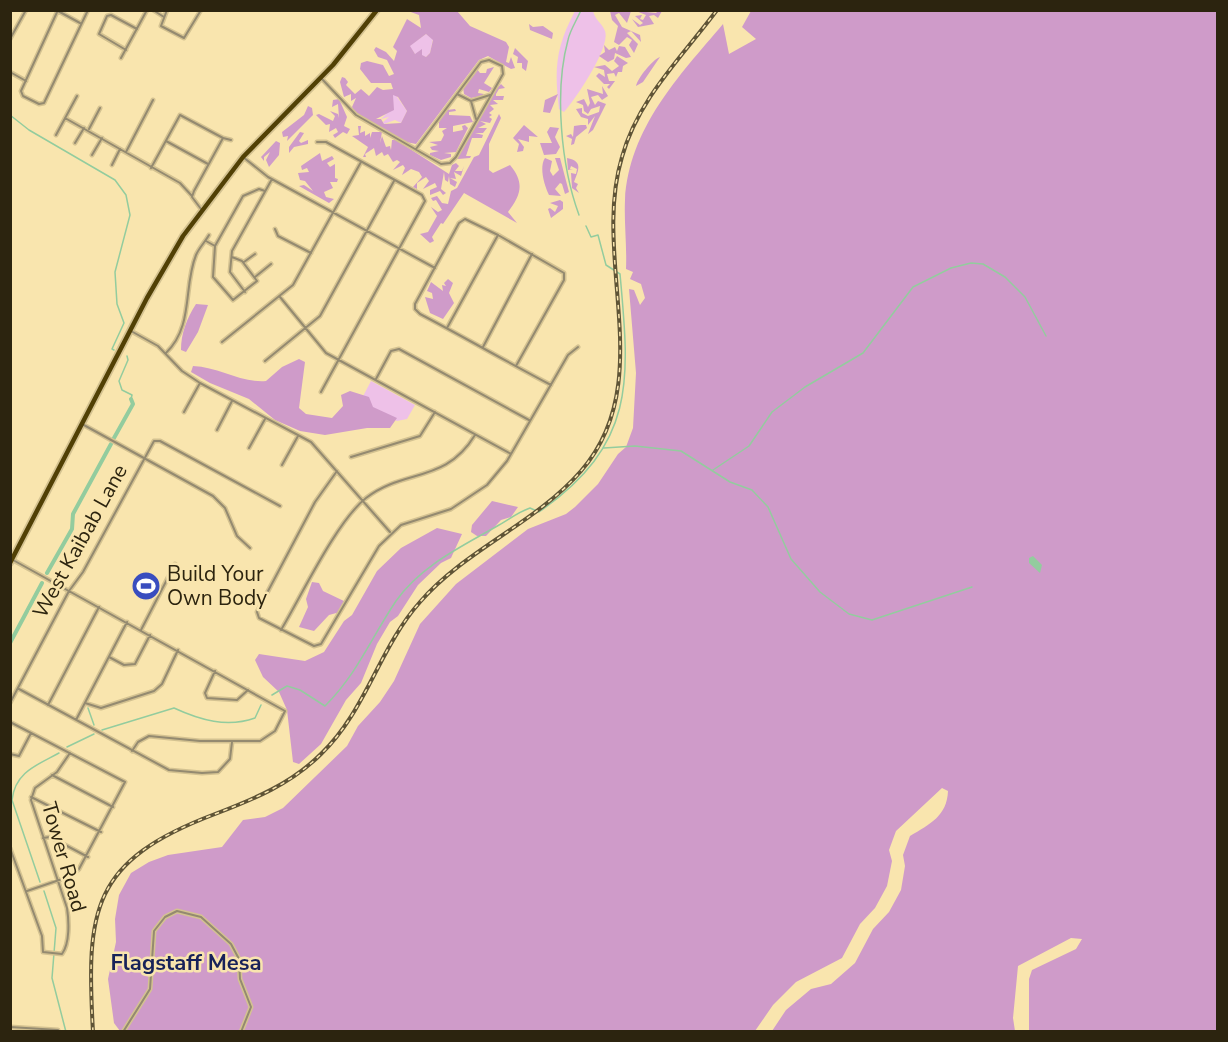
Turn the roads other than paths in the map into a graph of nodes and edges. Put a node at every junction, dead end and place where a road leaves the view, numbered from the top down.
1 (26, 10) edge
2 (88, 10) edge
3 (147, 10) edge
4 (153, 10) edge
5 (167, 10) edge
6 (201, 10) edge
7 (377, 10) edge
8 (58, 11) edge
9 (164, 16) junction
10 (80, 23) junction
11 (137, 29) junction
12 (10, 39) edge
13 (126, 50) junction
14 (121, 58) dead end
15 (10, 72) edge
16 (321, 78) junction
17 (26, 81) junction
18 (457, 94) junction
19 (490, 95) junction
20 (77, 96) dead end
21 (153, 100) dead end
22 (471, 101) junction
23 (100, 108) dead end
24 (65, 118) junction
25 (477, 120) junction
26 (84, 128) junction
27 (89, 130) junction
28 (56, 135) dead end
29 (102, 138) junction
30 (223, 138) junction
31 (231, 140) dead end
32 (166, 141) junction
33 (317, 142) dead end
34 (75, 143) dead end
35 (121, 149) junction
36 (416, 149) junction
37 (126, 152) junction
38 (92, 155) dead end
39 (243, 157) junction
40 (361, 162) junction
41 (209, 164) junction
42 (112, 165) dead end
43 (151, 168) junction
44 (272, 179) junction
45 (394, 180) junction
46 (265, 191) junction
47 (192, 196) junction
48 (201, 209) junction
49 (334, 212) junction
50 (275, 229) dead end
51 (367, 231) junction
52 (498, 234) junction
53 (209, 235) dead end
54 (206, 241) junction
55 (215, 246) junction
56 (400, 249) junction
57 (311, 253) junction
58 (255, 254) dead end
59 (532, 254) junction
60 (232, 257) junction
61 (244, 262) junction
62 (271, 264) dead end
63 (435, 268) junction
64 (255, 277) junction
65 (245, 292) junction
66 (280, 297) junction
67 (447, 328) junction
68 (305, 329) junction
69 (131, 331) junction
70 (222, 342) dead end
71 (482, 347) junction
72 (578, 347) dead end
73 (166, 353) junction
74 (339, 360) junction
75 (265, 361) dead end
76 (516, 366) junction
77 (375, 380) junction
78 (200, 383) junction
79 (551, 385) junction
80 (321, 392) dead end
81 (233, 400) junction
82 (184, 412) dead end
83 (435, 412) junction
84 (266, 418) junction
85 (529, 420) junction
86 (82, 424) junction
87 (217, 430) dead end
88 (475, 435) junction
89 (298, 436) junction
90 (249, 448) dead end
91 (511, 454) junction
92 (351, 457) dead end
93 (143, 459) junction
94 (282, 465) dead end
95 (337, 471) junction
96 (363, 501) junction
97 (280, 506) dead end
98 (390, 532) junction
99 (250, 548) dead end
100 (11, 561) edge
101 (175, 564) dead end
102 (69, 591) junction
103 (99, 607) junction
104 (127, 622) junction
105 (141, 630) junction
106 (281, 630) junction
107 (150, 635) junction
108 (178, 650) junction
109 (109, 657) junction
110 (216, 671) junction
111 (18, 689) junction
112 (248, 690) junction
113 (10, 703) edge
114 (85, 703) junction
115 (48, 705) junction
116 (76, 720) junction
117 (10, 722) edge
118 (31, 733) junction
119 (232, 742) junction
120 (132, 751) junction
121 (70, 753) junction
122 (10, 754) edge
123 (52, 775) junction
124 (31, 796) junction
125 (113, 807) junction
126 (101, 832) junction
127 (43, 838) junction
128 (10, 848) edge
129 (88, 857) junction
130 (58, 881) junction
131 (26, 892) junction
132 (10, 1027) edge
133 (58, 1030) edge
134 (123, 1032) edge
135 (241, 1032) edge

1 - 12 street
2 - 10 street
3 - 11 street
4 - 9 street
5 - 9 street
6 - 9 street
7 - 16 main road
8 - 10 street
8 - 17 street
10 - 17 street
11 - 13 street
11 - 13 street
13 - 14 street
15 - 17 street
16 - 36 street
16 - 39 main road
18 - 19 street
18 - 22 street
18 - 36 street
19 - 22 street
19 - 25 street
20 - 24 street
21 - 37 street
22 - 25 street
23 - 27 street
24 - 26 street
24 - 28 street
25 - 36 street
26 - 27 street
26 - 34 street
27 - 29 street
29 - 35 street
29 - 38 street
30 - 31 street
30 - 32 street
30 - 41 street
32 - 41 street
32 - 43 street
33 - 40 street
35 - 37 street
35 - 42 street
37 - 43 street
39 - 44 street
39 - 48 main road
40 - 45 street
40 - 49 street
41 - 47 street
43 - 47 street
44 - 46 street
44 - 49 street
45 - 51 street
45 - 56 street
46 - 55 street
46 - 60 street
47 - 48 street
48 - 69 main road
49 - 51 street
49 - 57 street
50 - 57 street
51 - 56 street
51 - 68 street
52 - 59 street
52 - 63 street
52 - 67 street
53 - 54 street
54 - 55 street
54 - 73 street
55 - 65 street
56 - 63 street
56 - 74 street
57 - 66 street
58 - 61 street
59 - 71 street
59 - 76 street
60 - 61 street
60 - 65 street
61 - 64 street
62 - 64 street
63 - 67 street
64 - 65 street
66 - 68 street
66 - 70 street
67 - 71 street
68 - 74 street
68 - 75 street
69 - 73 street
69 - 86 main road
71 - 76 street
72 - 79 street
73 - 78 street
74 - 77 street
74 - 80 street
76 - 79 street
77 - 83 street
77 - 85 street
78 - 81 street
78 - 82 street
79 - 85 street
81 - 84 street
81 - 87 street
83 - 88 street
83 - 92 street
84 - 89 street
84 - 90 street
85 - 91 street
86 - 93 street
86 - 100 main road
88 - 91 street
88 - 96 street
89 - 94 street
89 - 95 street
91 - 98 street
93 - 97 street
93 - 99 street, West Kaibab Lane
93 - 102 street, West Kaibab Lane
95 - 96 street
95 - 106 street
96 - 98 street
96 - 106 street
98 - 106 street
100 - 102 street
101 - 105 street
102 - 103 street
102 - 111 street, West Kaibab Lane
103 - 104 street
103 - 115 street
104 - 105 street
104 - 109 street
105 - 107 street
107 - 108 street
107 - 109 street
108 - 110 street
108 - 114 street
109 - 114 street
110 - 112 street
110 - 112 street
111 - 113 street, West Kaibab Lane
111 - 115 street
112 - 119 street
114 - 116 street
115 - 116 street
116 - 120 street
117 - 118 street
118 - 121 street
118 - 122 street
119 - 120 street
119 - 120 street
121 - 123 street, Tower Road
121 - 125 street
123 - 124 street, Tower Road
123 - 125 street
124 - 126 street
124 - 127 street, Tower Road
125 - 126 street
126 - 129 street
127 - 129 street
127 - 130 street, Tower Road
128 - 131 street
129 - 130 street
130 - 131 street
130 - 131 street, Tower Road
132 - 133 street
134 - 135 street

